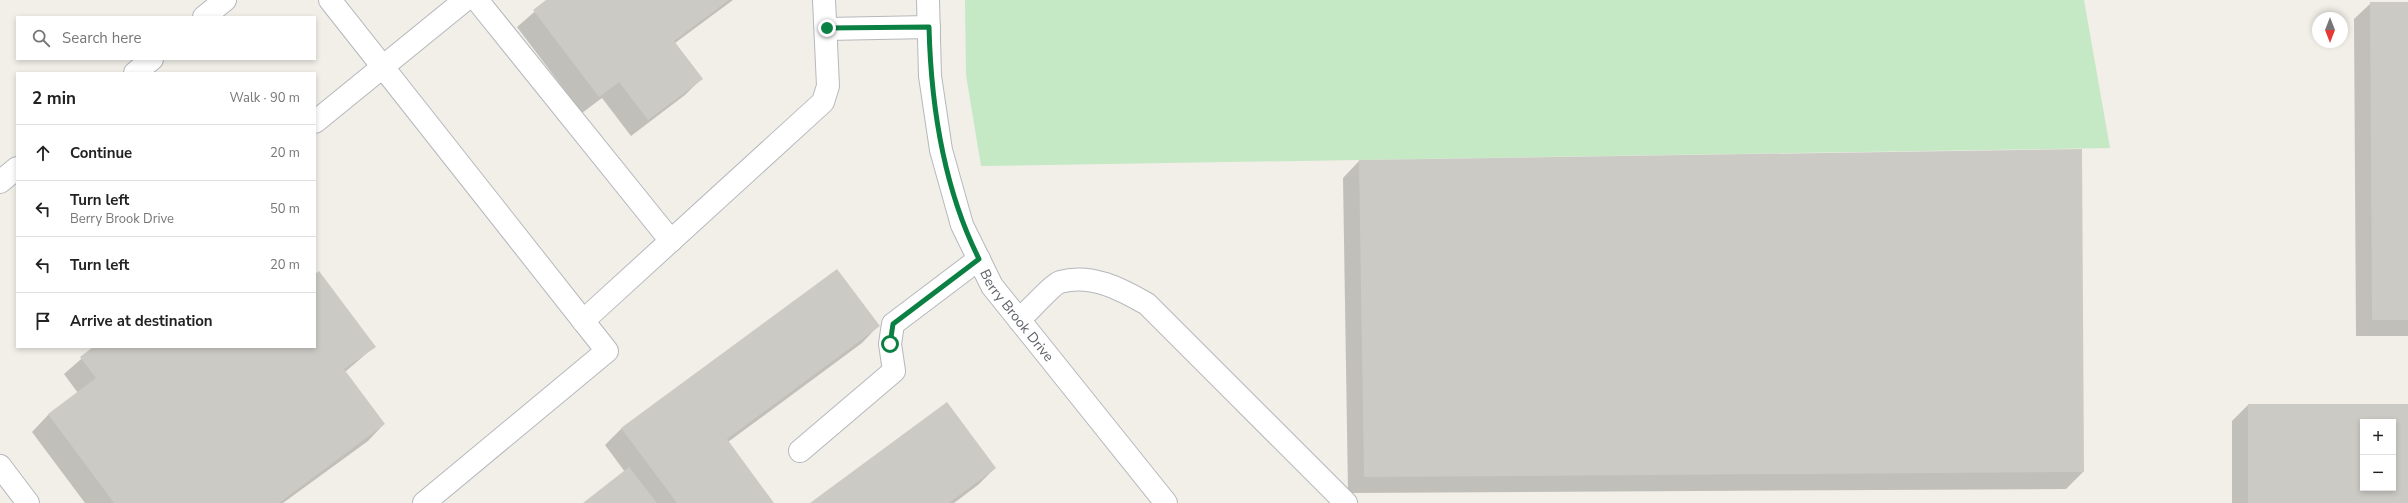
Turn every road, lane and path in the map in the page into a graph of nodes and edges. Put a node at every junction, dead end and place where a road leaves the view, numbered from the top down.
1 (225, 0) edge
2 (330, 0) edge
3 (465, 0) edge
4 (477, 0) edge
5 (824, 0) edge
6 (928, 0) edge
7 (205, 16) edge
8 (929, 27) junction
9 (827, 28) junction
10 (151, 60) edge
11 (384, 68) junction
12 (136, 72) edge
13 (316, 121) edge
14 (16, 169) edge
15 (0, 182) edge
16 (671, 241) junction
17 (979, 259) junction
18 (1020, 320) junction
19 (583, 321) junction
20 (800, 451) dead end
21 (0, 466) edge
22 (28, 503) edge
23 (424, 503) edge
24 (1166, 503) edge
25 (1346, 503) edge

1 - 7 street
2 - 11 street
3 - 11 street
4 - 16 street
5 - 9 street
6 - 8 street, Berry Brook Drive
8 - 9 street
8 - 17 street, Berry Brook Drive
9 - 16 street
10 - 12 street
11 - 13 street
11 - 19 street
14 - 15 street
16 - 19 street
17 - 18 street, Berry Brook Drive
17 - 20 street
18 - 24 street, Berry Brook Drive
18 - 25 street
19 - 23 street
21 - 22 street

